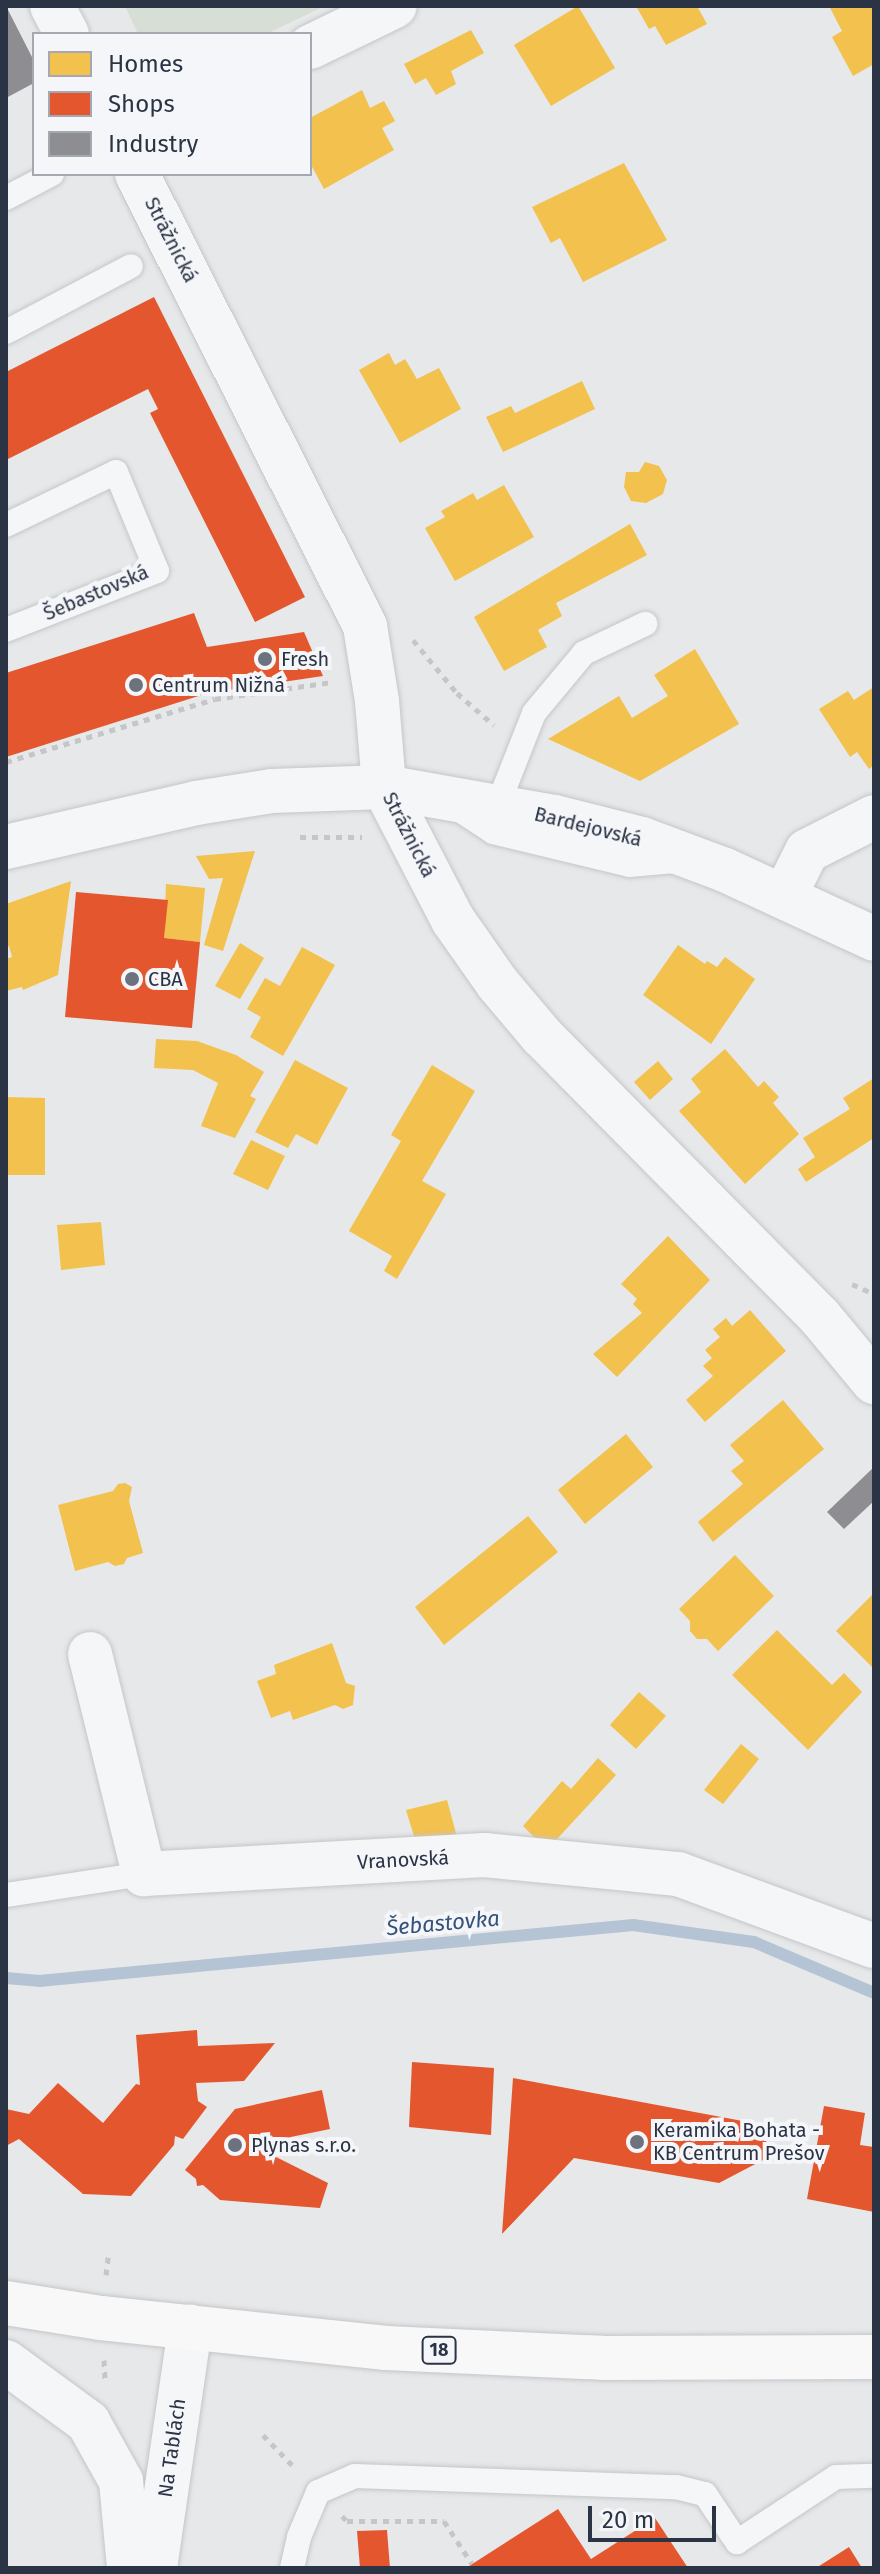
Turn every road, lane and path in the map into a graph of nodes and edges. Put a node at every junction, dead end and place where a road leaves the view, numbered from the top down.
1 (52, 6) edge
2 (395, 6) edge
3 (66, 32) edge
4 (312, 46) edge
5 (48, 176) edge
6 (138, 176) edge
7 (6, 198) edge
8 (131, 266) dead end
9 (6, 332) edge
10 (6, 525) edge
11 (645, 624) dead end
12 (6, 630) edge
13 (411, 637) dead end
14 (338, 682) dead end
15 (521, 747) junction
16 (6, 762) edge
17 (384, 787) junction
18 (440, 797) junction
19 (497, 807) junction
20 (874, 817) edge
21 (6, 847) edge
22 (695, 859) junction
23 (784, 897) junction
24 (874, 939) edge
25 (852, 1284) dead end
26 (874, 1294) edge
27 (874, 1382) edge
28 (90, 1654) dead end
29 (144, 1874) junction
30 (6, 1895) edge
31 (874, 1946) edge
32 (6, 2303) edge
33 (190, 2327) junction
34 (874, 2357) edge
35 (6, 2362) edge
36 (263, 2435) dead end
37 (874, 2476) edge
38 (318, 2492) junction
39 (472, 2564) dead end
40 (129, 2568) edge
41 (155, 2568) edge
42 (292, 2568) edge

1 - 3 street
2 - 4 street
5 - 7 lane
6 - 17 street, Strážnická
8 - 9 lane
10 - 12 lane, Šebastovská
11 - 15 lane
13 - 15 path
14 - 16 path
15 - 19 lane
17 - 18 street, Bardejovská
17 - 21 street
17 - 27 street, Strážnická
18 - 19 street, Bardejovská
18 - 22 lane
19 - 22 street, Bardejovská
20 - 23 street
22 - 23 street, Bardejovská
23 - 24 street, Bardejovská
25 - 26 path
28 - 29 street
29 - 30 lane
29 - 31 street, Vranovská
32 - 33 main road, 18
33 - 34 main road, 18
33 - 41 street, Na Tablách
35 - 40 street
36 - 38 path
37 - 38 lane
38 - 39 path
38 - 42 lane

